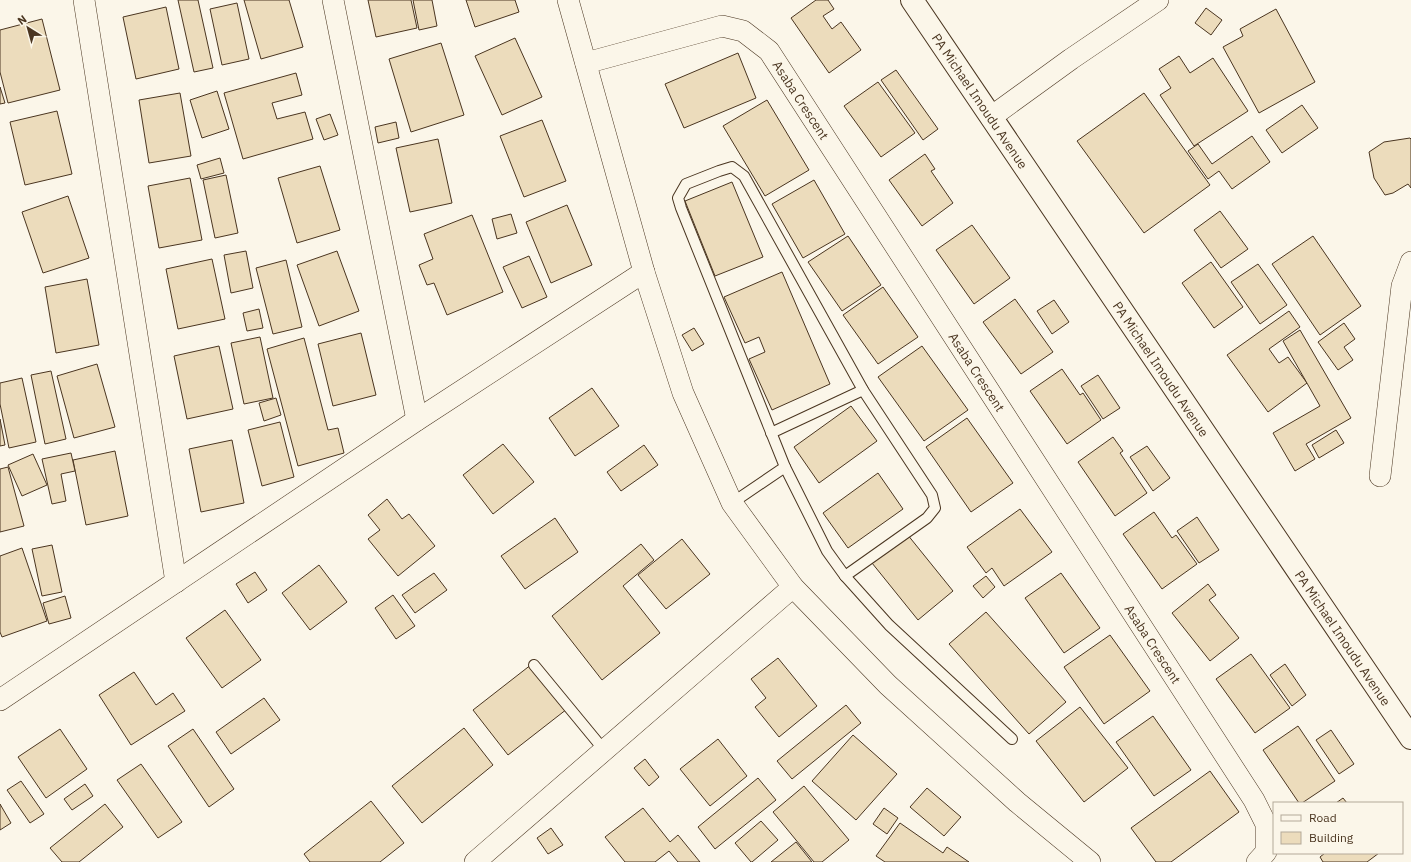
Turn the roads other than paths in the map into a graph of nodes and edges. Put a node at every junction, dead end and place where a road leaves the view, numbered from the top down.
1 (84, 0) edge
2 (333, 0) edge
3 (568, 0) edge
4 (912, 0) edge
5 (1158, 0) edge
6 (586, 63) junction
7 (990, 117) junction
8 (1411, 262) edge
9 (644, 272) junction
10 (863, 390) junction
11 (417, 420) junction
12 (771, 433) junction
13 (785, 467) junction
14 (1380, 476) dead end
15 (732, 503) junction
16 (845, 576) junction
17 (176, 582) junction
18 (792, 587) junction
19 (534, 665) dead end
20 (0, 700) edge
21 (1411, 738) edge
22 (1012, 739) dead end
23 (604, 750) junction
24 (475, 862) edge
25 (1090, 862) edge
26 (1257, 862) edge

1 - 17 street
2 - 11 street
3 - 6 street
4 - 7 street, PA Michael Imoudu Avenue
5 - 7 street
6 - 9 street
6 - 26 street, Asaba Crescent
7 - 21 street, PA Michael Imoudu Avenue
8 - 14 street
9 - 11 street
9 - 15 street
10 - 12 lane
10 - 12 lane
10 - 16 lane
11 - 17 street
12 - 13 lane
13 - 15 lane
13 - 16 lane
15 - 18 street
16 - 22 lane
17 - 20 street
18 - 23 street
18 - 25 street
19 - 23 lane
23 - 24 street

